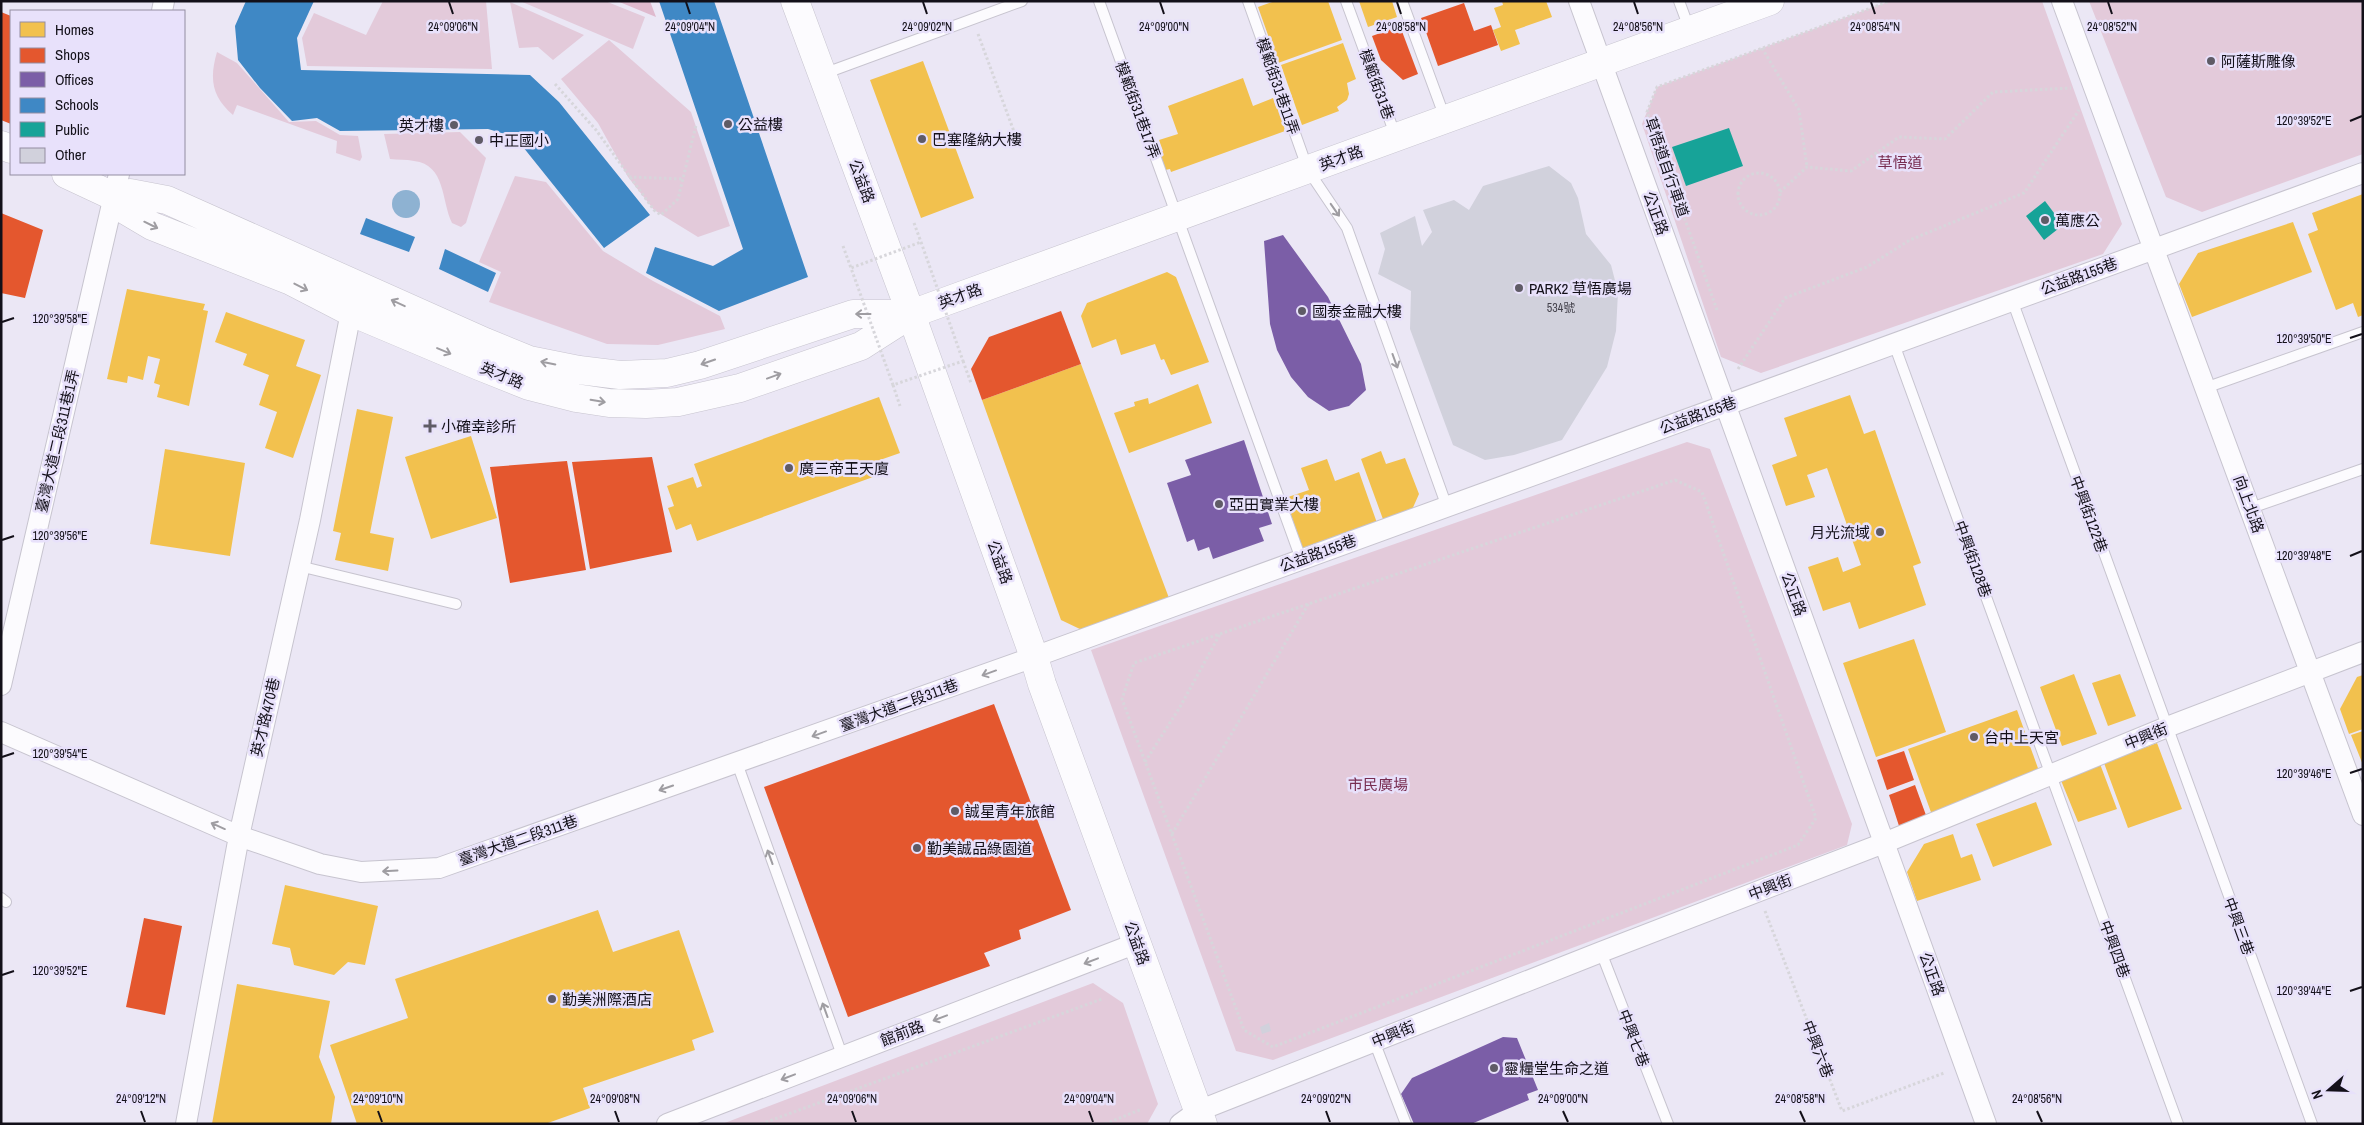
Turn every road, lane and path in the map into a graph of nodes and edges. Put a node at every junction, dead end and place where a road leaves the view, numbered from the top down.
1 (795, 1) edge
2 (1022, 1) edge
3 (1099, 1) edge
4 (1248, 1) edge
5 (1346, 1) edge
6 (1402, 1) edge
7 (1579, 1) edge
8 (1679, 1) edge
9 (1770, 1) edge
10 (1890, 1) edge
11 (2062, 1) edge
12 (973, 19) junction
13 (1690, 32) junction
14 (1762, 48) junction
15 (1602, 64) junction
16 (822, 74) junction
17 (555, 84) dead end
18 (2094, 87) junction
19 (1446, 120) junction
20 (696, 125) dead end
21 (1016, 137) dead end
22 (1397, 138) junction
23 (1807, 167) junction
24 (1308, 170) junction
25 (2363, 173) edge
26 (71, 175) edge
27 (628, 177) junction
28 (684, 179) junction
29 (116, 185) edge
30 (1780, 192) junction
31 (1176, 218) junction
32 (914, 222) dead end
33 (921, 242) junction
34 (843, 246) dead end
35 (2153, 249) junction
36 (851, 268) junction
37 (2012, 300) junction
38 (351, 312) junction
39 (911, 314) junction
40 (1718, 314) dead end
41 (2363, 332) edge
42 (1894, 344) junction
43 (1735, 360) dead end
44 (963, 361) junction
45 (971, 383) dead end
46 (893, 385) junction
47 (2205, 388) junction
48 (1725, 405) junction
49 (900, 406) dead end
50 (2363, 469) edge
51 (1447, 507) junction
52 (2250, 508) junction
53 (1301, 559) junction
54 (299, 566) junction
55 (1309, 603) junction
56 (456, 604) dead end
57 (1220, 634) junction
58 (2363, 652) edge
59 (1034, 657) junction
60 (2310, 672) junction
61 (1, 685) edge
62 (2167, 727) junction
63 (1, 732) edge
64 (1144, 762) junction
65 (737, 764) junction
66 (2051, 775) junction
67 (2363, 815) edge
68 (1172, 834) junction
69 (239, 836) junction
70 (1884, 843) junction
71 (1757, 892) junction
72 (1137, 943) junction
73 (1601, 952) junction
74 (1102, 999) dead end
75 (1374, 1041) junction
76 (842, 1056) junction
77 (1965, 1066) junction
78 (1142, 1109) dead end
79 (1194, 1119) edge
80 (186, 1124) edge
81 (667, 1124) edge
82 (761, 1124) edge
83 (1105, 1124) edge
84 (1406, 1124) edge
85 (1668, 1124) edge
86 (1986, 1124) edge
87 (2178, 1124) edge
88 (2312, 1124) edge

1 - 16 main road, 公益路
2 - 12 lane
3 - 31 lane, 模範街31巷17弄
4 - 24 lane, 模範街31巷11弄
5 - 22 lane, 模範街31巷
6 - 19 lane
7 - 15 street, 公正路
8 - 13 lane
9 - 13 main road, 英才路
10 - 14 path, 草悟道自行車道
11 - 18 street, 向上北路
12 - 16 lane
12 - 21 path
13 - 15 main road, 英才路
14 - 23 path
14 - 40 path, 草悟道自行車道
15 - 19 main road, 英才路
15 - 48 street, 公正路
16 - 39 main road, 公益路
17 - 27 path
18 - 23 path
18 - 35 street, 向上北路
18 - 43 path
19 - 22 main road, 英才路
20 - 28 path
22 - 24 main road, 英才路
23 - 30 path
24 - 31 main road, 英才路
24 -> 51 lane, 模範街31巷11弄
25 - 35 street, 公益路155巷
26 - 29 main road, 英才路
27 - 28 path
27 - 28 path
29 -> 38 main road, 英才路
39 -> 29 main road, 英才路
29 - 61 street, 臺灣大道二段311巷1弄
30 - 30 path
31 - 39 main road, 英才路
31 - 53 lane, 模範街31巷17弄
32 - 33 path
33 - 36 path, bridge
33 - 44 path, bridge
34 - 36 path
35 - 37 street, 公益路155巷
35 - 47 street, 向上北路
36 - 46 path, bridge
37 - 42 street, 公益路155巷
37 - 62 lane, 中興街122巷
38 -> 39 main road, 英才路
38 - 54 street, 英才路470巷
39 - 59 main road, 公益路
41 - 47 lane
42 - 48 street, 公益路155巷
42 - 66 lane, 中興街128巷
44 - 45 path
44 - 46 path, bridge
46 - 49 path
47 - 52 street, 向上北路
48 - 51 street, 公益路155巷
48 - 70 street, 公正路
50 - 52 lane
51 - 53 street, 公益路155巷
52 - 60 street, 向上北路
53 - 59 street, 公益路155巷
54 - 56 lane
54 - 69 street, 英才路470巷
55 - 57 path
55 - 68 path
55 - 68 path
57 - 64 path
57 - 64 path
58 - 60 street, 中興街
59 -> 65 street, 臺灣大道二段311巷
59 - 72 main road, 公益路
60 - 62 street, 中興街
60 - 67 street, 向上北路
62 - 66 street, 中興街
62 - 88 lane, 中興三巷
69 -> 63 street, 臺灣大道二段311巷
64 - 68 path
65 -> 69 street, 臺灣大道二段311巷
76 -> 65 lane
66 - 70 street, 中興街
66 - 87 lane, 中興四巷
69 - 80 street, 英才路470巷
70 - 71 street, 中興街
70 - 77 street, 公正路
71 - 73 street, 中興街
71 - 77 path, 中興六巷
72 -> 76 street, 館前路
72 - 79 main road, 公益路
73 - 75 street, 中興街
73 - 85 lane, 中興七巷
74 - 82 path
75 - 79 street, 中興街
75 - 84 lane
76 -> 81 street, 館前路
77 - 86 street, 公正路
78 - 83 path

